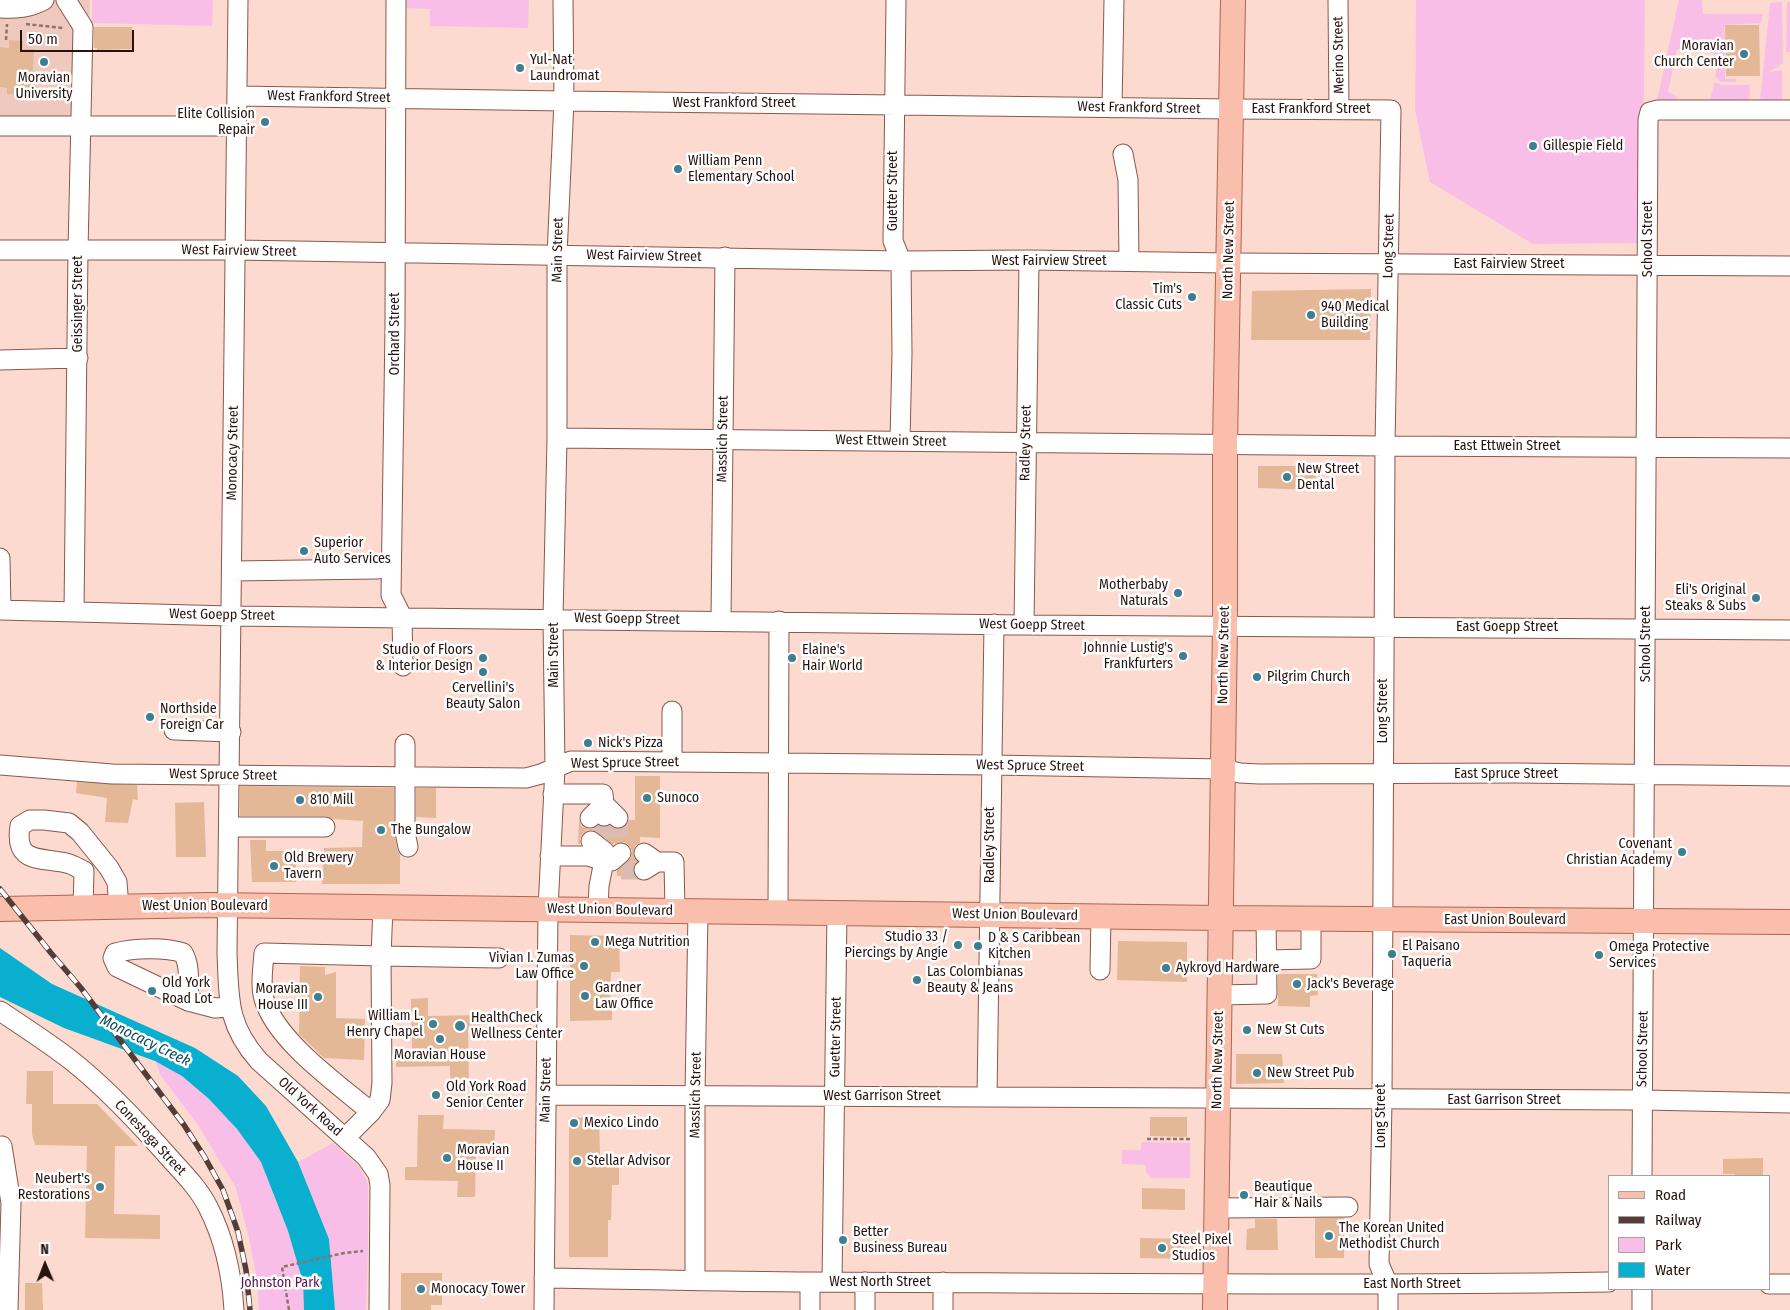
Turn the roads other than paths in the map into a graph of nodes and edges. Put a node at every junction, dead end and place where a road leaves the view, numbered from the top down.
1 (44, 0) edge
2 (66, 0) edge
3 (238, 0) edge
4 (396, 0) edge
5 (563, 0) edge
6 (896, 0) edge
7 (1114, 0) edge
8 (1233, 0) edge
9 (1338, 0) edge
10 (0, 8) edge
11 (237, 96) junction
12 (395, 98) junction
13 (564, 101) junction
14 (894, 104) junction
15 (1112, 108) junction
16 (1231, 109) junction
17 (1339, 109) junction
18 (1391, 110) joint
19 (1790, 110) edge
20 (0, 126) edge
21 (236, 126) junction
22 (80, 127) junction
23 (1123, 154) dead end
24 (0, 250) edge
25 (78, 250) junction
26 (235, 250) junction
27 (395, 253) junction
28 (557, 255) junction
29 (725, 258) junction
30 (1029, 260) junction
31 (901, 261) junction
32 (1129, 261) junction
33 (1228, 263) junction
34 (1389, 264) junction
35 (1647, 264) junction
36 (1790, 266) edge
37 (78, 358) junction
38 (0, 360) edge
39 (557, 438) junction
40 (723, 439) junction
41 (900, 441) junction
42 (1026, 442) junction
43 (1225, 444) junction
44 (1385, 446) junction
45 (1646, 446) junction
46 (1790, 448) edge
47 (0, 558) edge
48 (378, 569) dead end
49 (232, 571) junction
50 (0, 610) edge
51 (74, 612) junction
52 (231, 616) junction
53 (402, 617) junction
54 (553, 619) junction
55 (721, 620) junction
56 (779, 621) junction
57 (994, 624) junction
58 (1024, 625) junction
59 (1225, 626) junction
60 (1383, 626) junction
61 (1646, 628) junction
62 (1790, 630) edge
63 (403, 666) dead end
64 (672, 711) dead end
65 (174, 730) dead end
66 (231, 732) junction
67 (405, 744) dead end
68 (672, 762) junction
69 (779, 763) junction
70 (0, 765) edge
71 (991, 765) junction
72 (555, 768) junction
73 (1223, 769) junction
74 (1384, 774) junction
75 (1645, 774) junction
76 (231, 775) junction
77 (1790, 776) edge
78 (405, 777) junction
79 (553, 794) junction
80 (604, 815) tunnel mouth
81 (325, 826) dead end
82 (230, 827) junction
83 (408, 847) dead end
84 (550, 856) junction
85 (648, 862) tunnel mouth
86 (109, 868) junction
87 (84, 871) junction
88 (229, 905) junction
89 (84, 907) junction
90 (119, 907) junction
91 (383, 907) junction
92 (0, 909) edge
93 (548, 909) junction
94 (598, 910) junction
95 (686, 911) junction
96 (778, 912) junction
97 (838, 913) junction
98 (990, 914) junction
99 (1101, 916) junction
100 (1220, 918) junction
101 (1266, 918) junction
102 (1311, 918) junction
103 (1381, 919) junction
104 (1644, 920) junction
105 (1790, 922) edge
106 (381, 956) junction
107 (499, 958) dead end
108 (1267, 960) junction
109 (1100, 970) dead end
110 (1219, 995) junction
111 (188, 1001) dead end
112 (230, 1007) junction
113 (0, 1011) edge
114 (546, 1095) junction
115 (695, 1095) junction
116 (835, 1096) junction
117 (987, 1097) junction
118 (1218, 1099) junction
119 (1382, 1100) junction
120 (1643, 1100) junction
121 (1790, 1103) edge
122 (370, 1112) junction
123 (345, 1138) junction
124 (2, 1146) dead end
125 (1642, 1175) edge
126 (1348, 1207) dead end
127 (1216, 1208) junction
128 (544, 1278) junction
129 (4, 1280) edge
130 (695, 1280) junction
131 (810, 1282) junction
132 (832, 1282) junction
133 (865, 1282) junction
134 (943, 1282) junction
135 (1608, 1282) edge
136 (1216, 1283) junction
137 (1770, 1284) edge
138 (1790, 1284) edge
139 (1388, 1285) junction
140 (1642, 1290) edge
141 (8, 1310) edge
142 (234, 1310) edge
143 (379, 1310) edge
144 (544, 1310) edge
145 (810, 1310) edge
146 (864, 1310) edge
147 (943, 1310) edge
148 (1215, 1310) edge
149 (1388, 1310) edge
150 (1642, 1310) edge

1 - 10 street
2 - 22 street, Geissinger Street
3 - 11 street, Monocacy Street
4 - 12 street, Orchard Street
5 - 13 street, Main Street
6 - 14 street, Guetter Street
7 - 15 street
8 - 16 main road, North New Street
9 - 17 street, Merino Street
11 - 12 street, West Frankford Street
11 - 21 street, Monocacy Street
12 - 13 street, West Frankford Street
12 - 27 street, Orchard Street
13 - 14 street, West Frankford Street
13 - 28 street, Main Street
14 - 15 street, West Frankford Street
14 - 31 street, Guetter Street
15 - 16 street, West Frankford Street
16 - 17 street, East Frankford Street
16 - 33 main road, North New Street
17 - 18 street, East Frankford Street
18 - 34 street, Long Street
19 - 35 street, School Street
20 - 22 street
21 - 22 street
21 - 26 street, Monocacy Street
22 - 25 street, Geissinger Street
23 - 32 street
24 - 25 street, West Fairview Street
25 - 26 street, West Fairview Street
25 - 37 street, Geissinger Street
26 - 27 street, West Fairview Street
26 - 49 street, Monocacy Street
27 - 28 street, West Fairview Street
27 - 53 street, Orchard Street
28 - 29 street, West Fairview Street
28 - 39 street, Main Street
29 - 31 street, West Fairview Street
29 - 40 street, Masslich Street
30 - 31 street, West Fairview Street
30 - 32 street, West Fairview Street
30 - 42 street, Radley Street
31 - 41 street, Guetter Street
32 - 33 street, West Fairview Street
33 - 34 street, East Fairview Street
33 - 43 main road, North New Street
34 - 35 street, East Fairview Street
34 - 44 street, Long Street
35 - 36 street, East Fairview Street
35 - 45 street, School Street
37 - 38 street
37 - 51 street, Geissinger Street
39 - 40 street, West Ettwein Street
39 - 54 street, Main Street
40 - 41 street, West Ettwein Street
40 - 55 street, Masslich Street
41 - 42 street, West Ettwein Street
42 - 43 street, West Ettwein Street
42 - 58 street, Radley Street
43 - 44 street, East Ettwein Street
43 - 59 main road, North New Street
44 - 45 street, East Ettwein Street
44 - 60 street, Long Street
45 - 46 street, East Ettwein Street
45 - 61 street, School Street
47 - 50 street
48 - 49 street
49 - 52 street, Monocacy Street
50 - 51 street, West Goepp Street
51 - 52 street, West Goepp Street
52 - 53 street, West Goepp Street
52 - 66 street, Monocacy Street
53 - 54 street, West Goepp Street
53 - 63 street, Orchard Street
54 - 55 street, West Goepp Street
54 - 72 street, Main Street
55 - 56 street, West Goepp Street
56 - 57 street, West Goepp Street
56 - 69 street
57 - 58 street, West Goepp Street
57 - 71 street, Radley Street
58 - 59 street, West Goepp Street
59 - 60 street, East Goepp Street
59 - 73 main road, North New Street
60 - 61 street, East Goepp Street
60 - 74 street, Long Street
61 - 62 street, East Goepp Street
61 - 75 street, School Street
64 - 68 street
65 - 66 street
66 - 76 street, Monocacy Street
67 - 78 street
68 - 69 street, West Spruce Street
68 - 72 street, West Spruce Street
69 - 71 street, West Spruce Street
69 - 96 street
70 - 76 street, West Spruce Street
71 - 73 street, West Spruce Street
71 - 98 street, Radley Street
72 - 78 street, West Spruce Street
72 - 79 street, Main Street
73 - 74 street, East Spruce Street
73 - 100 main road, North New Street
74 - 75 street, East Spruce Street
74 - 103 street, Long Street
75 - 77 street, East Spruce Street
75 - 104 street, School Street
76 - 78 street, West Spruce Street
76 - 82 street, Monocacy Street
78 - 83 street
79 - 80 street
79 - 84 street, Main Street
81 - 82 street
82 - 88 street, Monocacy Street
84 - 93 street, Main Street
84 - 94 street
85 - 95 street, Masslich Street
86 - 87 street
86 - 87 street
86 - 90 street
87 - 89 street
88 - 90 main road, West Union Boulevard
88 - 91 main road, West Union Boulevard
88 - 112 street, Old York Road
89 - 90 main road, West Union Boulevard
89 - 92 main road, West Union Boulevard
91 - 93 main road, West Union Boulevard
91 - 106 street
93 - 94 main road, West Union Boulevard
93 - 114 street, Main Street
94 - 95 main road, West Union Boulevard
95 - 96 main road, West Union Boulevard
95 - 115 street, Masslich Street
96 - 97 main road, West Union Boulevard
97 - 98 main road, West Union Boulevard
97 - 116 street, Guetter Street
98 - 99 main road, West Union Boulevard
98 - 117 street, Radley Street
99 - 100 main road, West Union Boulevard
99 - 109 street
100 - 101 main road, East Union Boulevard
100 - 110 main road, North New Street
101 - 102 main road, East Union Boulevard
101 - 108 street
102 - 103 main road, East Union Boulevard
102 - 108 street
103 - 104 main road, East Union Boulevard
103 - 119 street, Long Street
104 - 105 main road, East Union Boulevard
104 - 120 street, School Street
106 - 107 street
106 - 122 street
106 - 122 street
108 - 110 street
110 - 118 main road, North New Street
111 - 112 street
112 - 123 street, Old York Road
113 - 142 street, Conestoga Street
114 - 115 street, West Garrison Street
114 - 128 street, Main Street
115 - 116 street, West Garrison Street
115 - 130 street, Masslich Street
116 - 117 street, West Garrison Street
116 - 132 street, Guetter Street
117 - 118 street, West Garrison Street
118 - 119 street, East Garrison Street
118 - 127 main road, North New Street
119 - 120 street, East Garrison Street
119 - 139 street, Long Street
120 - 121 street, East Garrison Street
120 - 125 street, School Street
122 - 123 street
123 - 143 street, Old York Road
124 - 129 street
126 - 127 street
127 - 136 main road, North New Street
128 - 130 street, West North Street
128 - 144 street, Main Street
129 - 141 street
130 - 131 street, West North Street
131 - 132 street, West North Street
131 - 145 street
132 - 133 street, West North Street
133 - 134 street, West North Street
133 - 146 street
134 - 136 street, West North Street
134 - 147 street
135 - 139 street, East North Street
136 - 139 street, East North Street
136 - 148 main road, North New Street
137 - 138 street
139 - 149 street, Long Street
140 - 150 street

